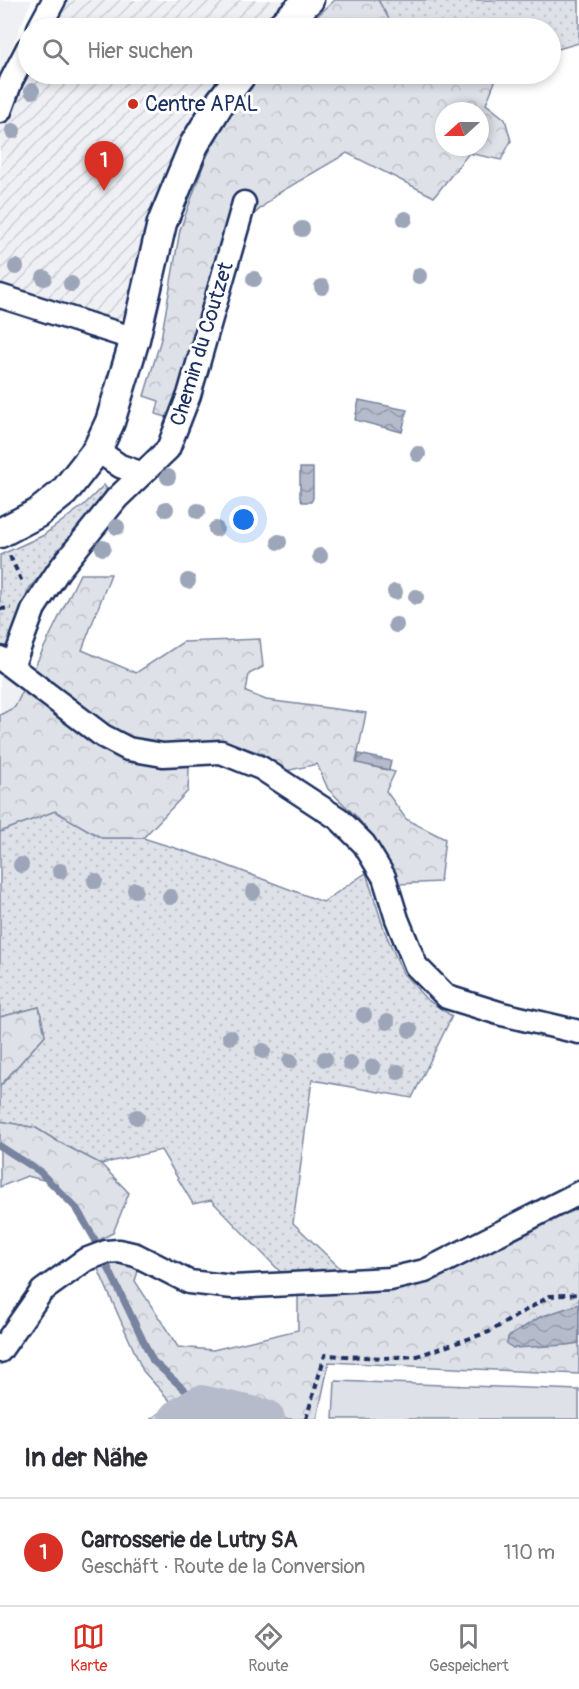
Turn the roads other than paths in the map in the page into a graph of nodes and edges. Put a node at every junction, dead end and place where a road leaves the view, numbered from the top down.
1 (54, 0) edge
2 (309, 0) edge
3 (44, 18) edge
4 (290, 18) edge
5 (18, 67) edge
6 (234, 84) edge
7 (0, 111) edge
8 (244, 203) dead end
9 (0, 296) edge
10 (135, 339) junction
11 (97, 450) junction
12 (140, 473) junction
13 (3, 541) edge
14 (6, 663) edge
15 (579, 1032) edge
16 (579, 1193) edge
17 (0, 1352) edge

1 - 3 street
2 - 4 main road
5 - 7 street
6 - 10 main road
8 - 12 street, Chemin du Coutzet
9 - 10 street
10 - 11 main road
11 - 12 street
11 - 13 main road
12 - 14 street, Chemin du Coutzet
14 - 15 street
16 - 17 street

